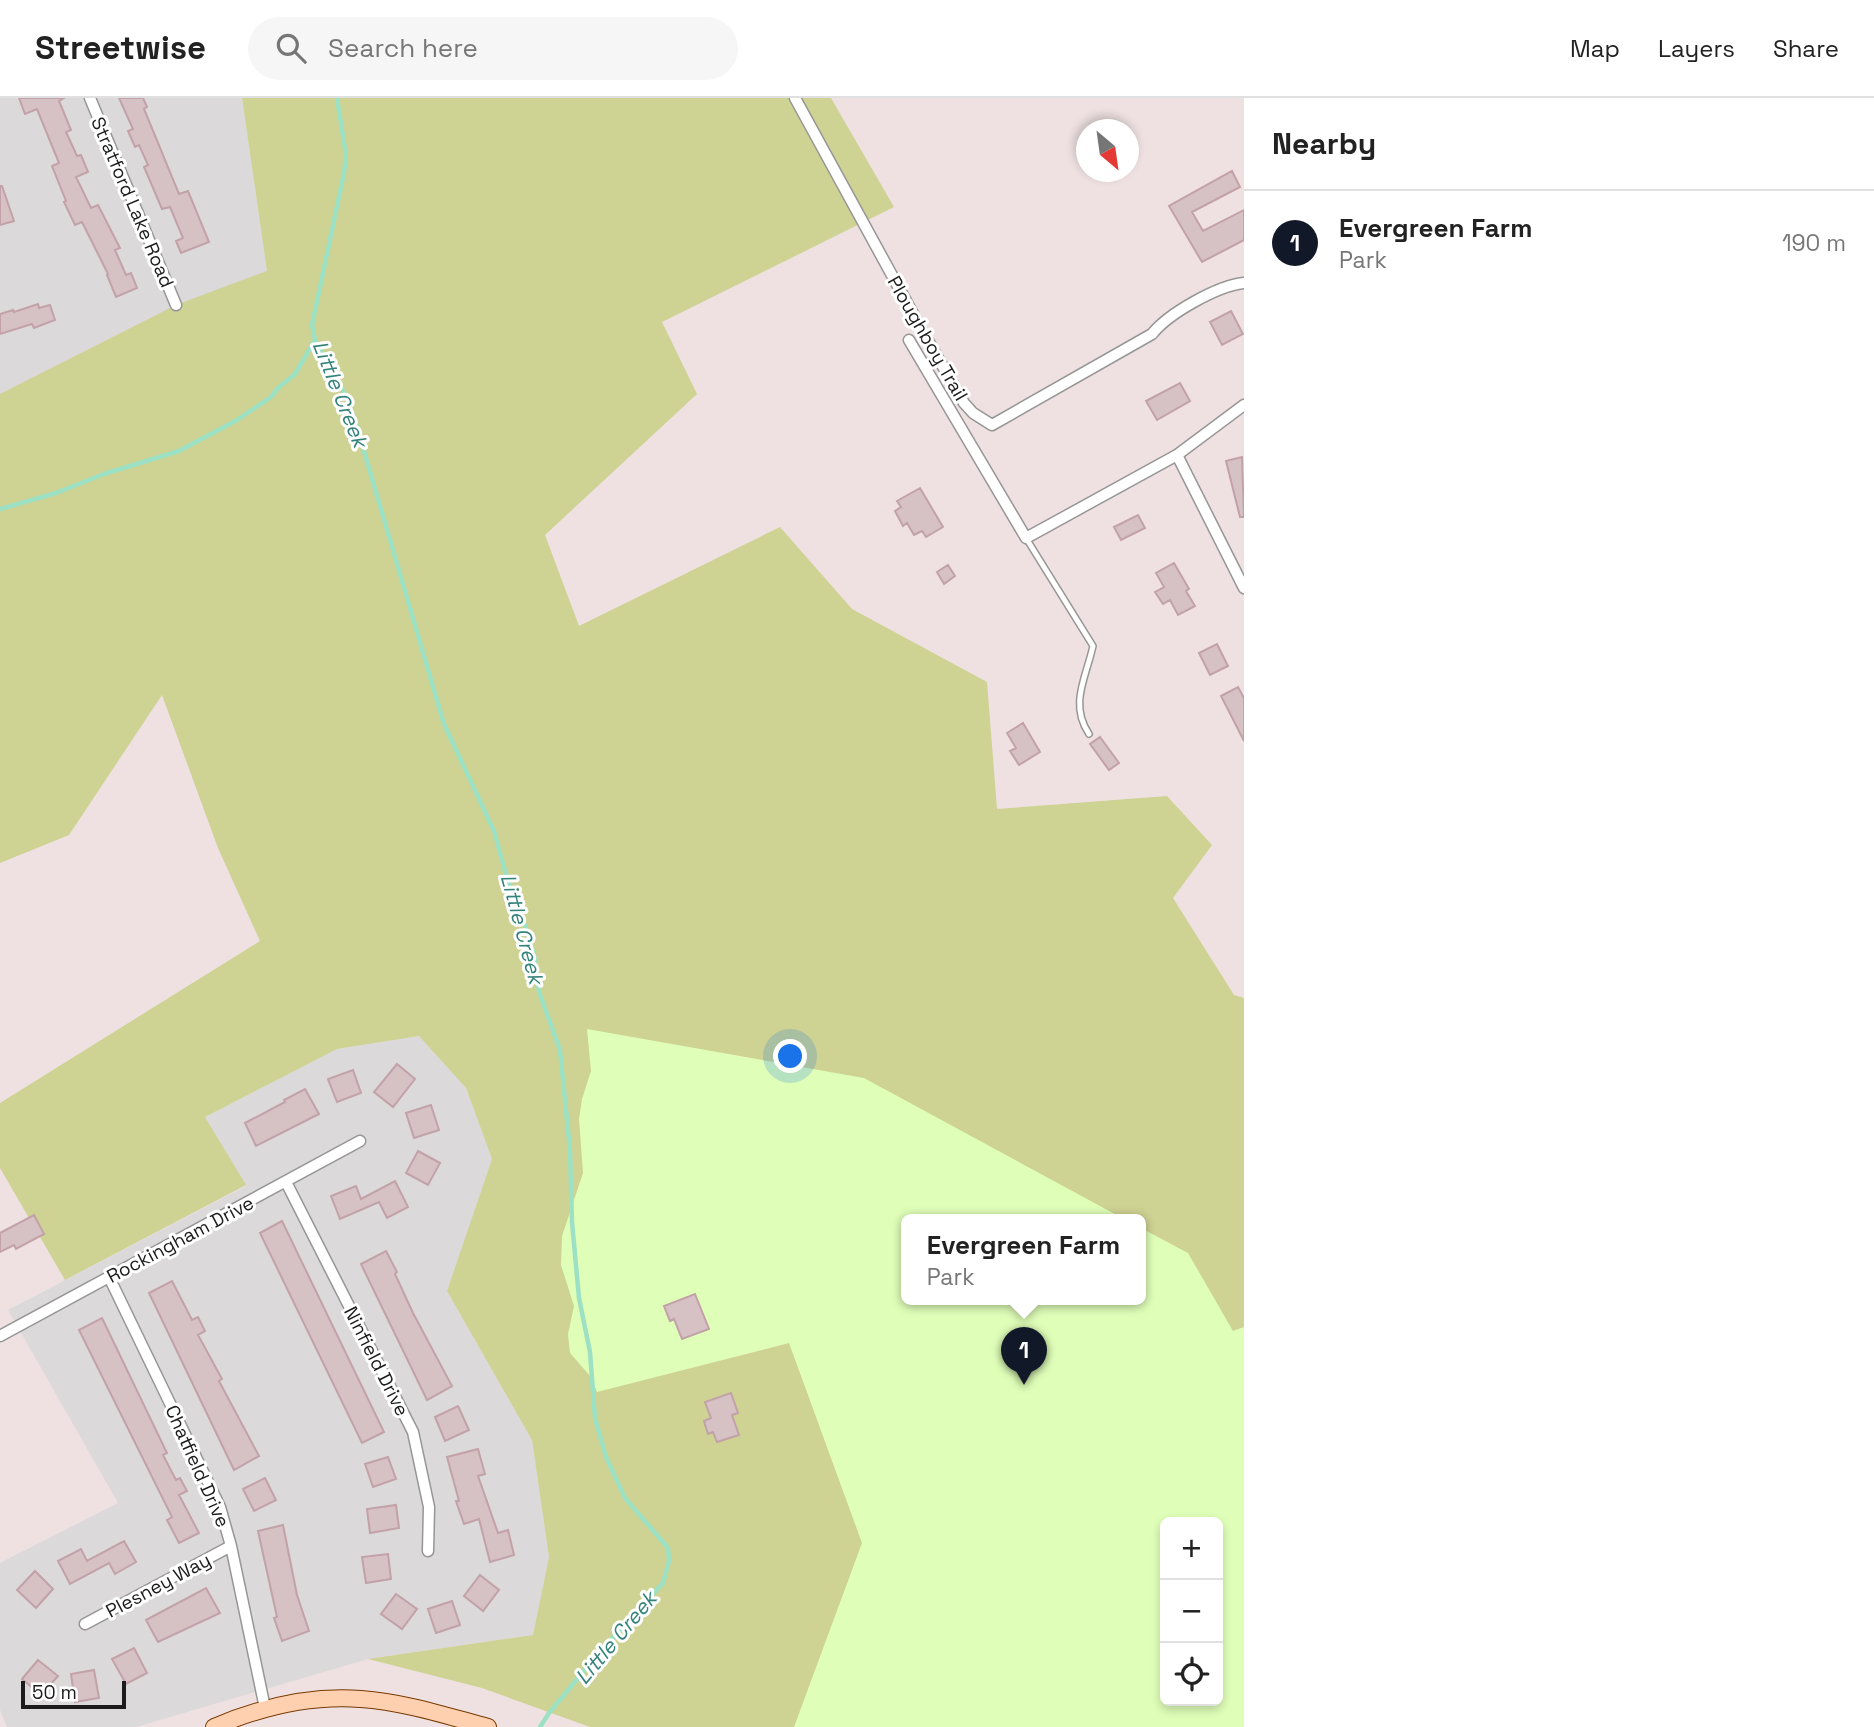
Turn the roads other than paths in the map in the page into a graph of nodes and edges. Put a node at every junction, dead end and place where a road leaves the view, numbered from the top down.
1 (90, 98) edge
2 (795, 98) edge
3 (1244, 283) edge
4 (176, 305) dead end
5 (909, 340) dead end
6 (1244, 405) edge
7 (1177, 455) junction
8 (1026, 538) junction
9 (1244, 588) edge
10 (1089, 734) dead end
11 (360, 1141) dead end
12 (286, 1182) junction
13 (109, 1276) junction
14 (0, 1336) edge
15 (231, 1546) junction
16 (428, 1551) dead end
17 (85, 1624) dead end
18 (265, 1708) junction
19 (215, 1727) edge
20 (488, 1727) edge

1 - 4 street, Stratford Lake Road
2 - 3 street, Ploughboy Trail
5 - 8 street
6 - 7 street
7 - 8 street
7 - 9 street
8 - 10 lane
11 - 12 street, Rockingham Drive
12 - 13 street, Rockingham Drive
12 - 16 street, Ninfield Drive
13 - 14 street, Rockingham Drive
13 - 15 street, Chatfield Drive
15 - 17 street, Plesney Way
15 - 18 street, Chatfield Drive
18 - 19 main road
18 - 20 main road

